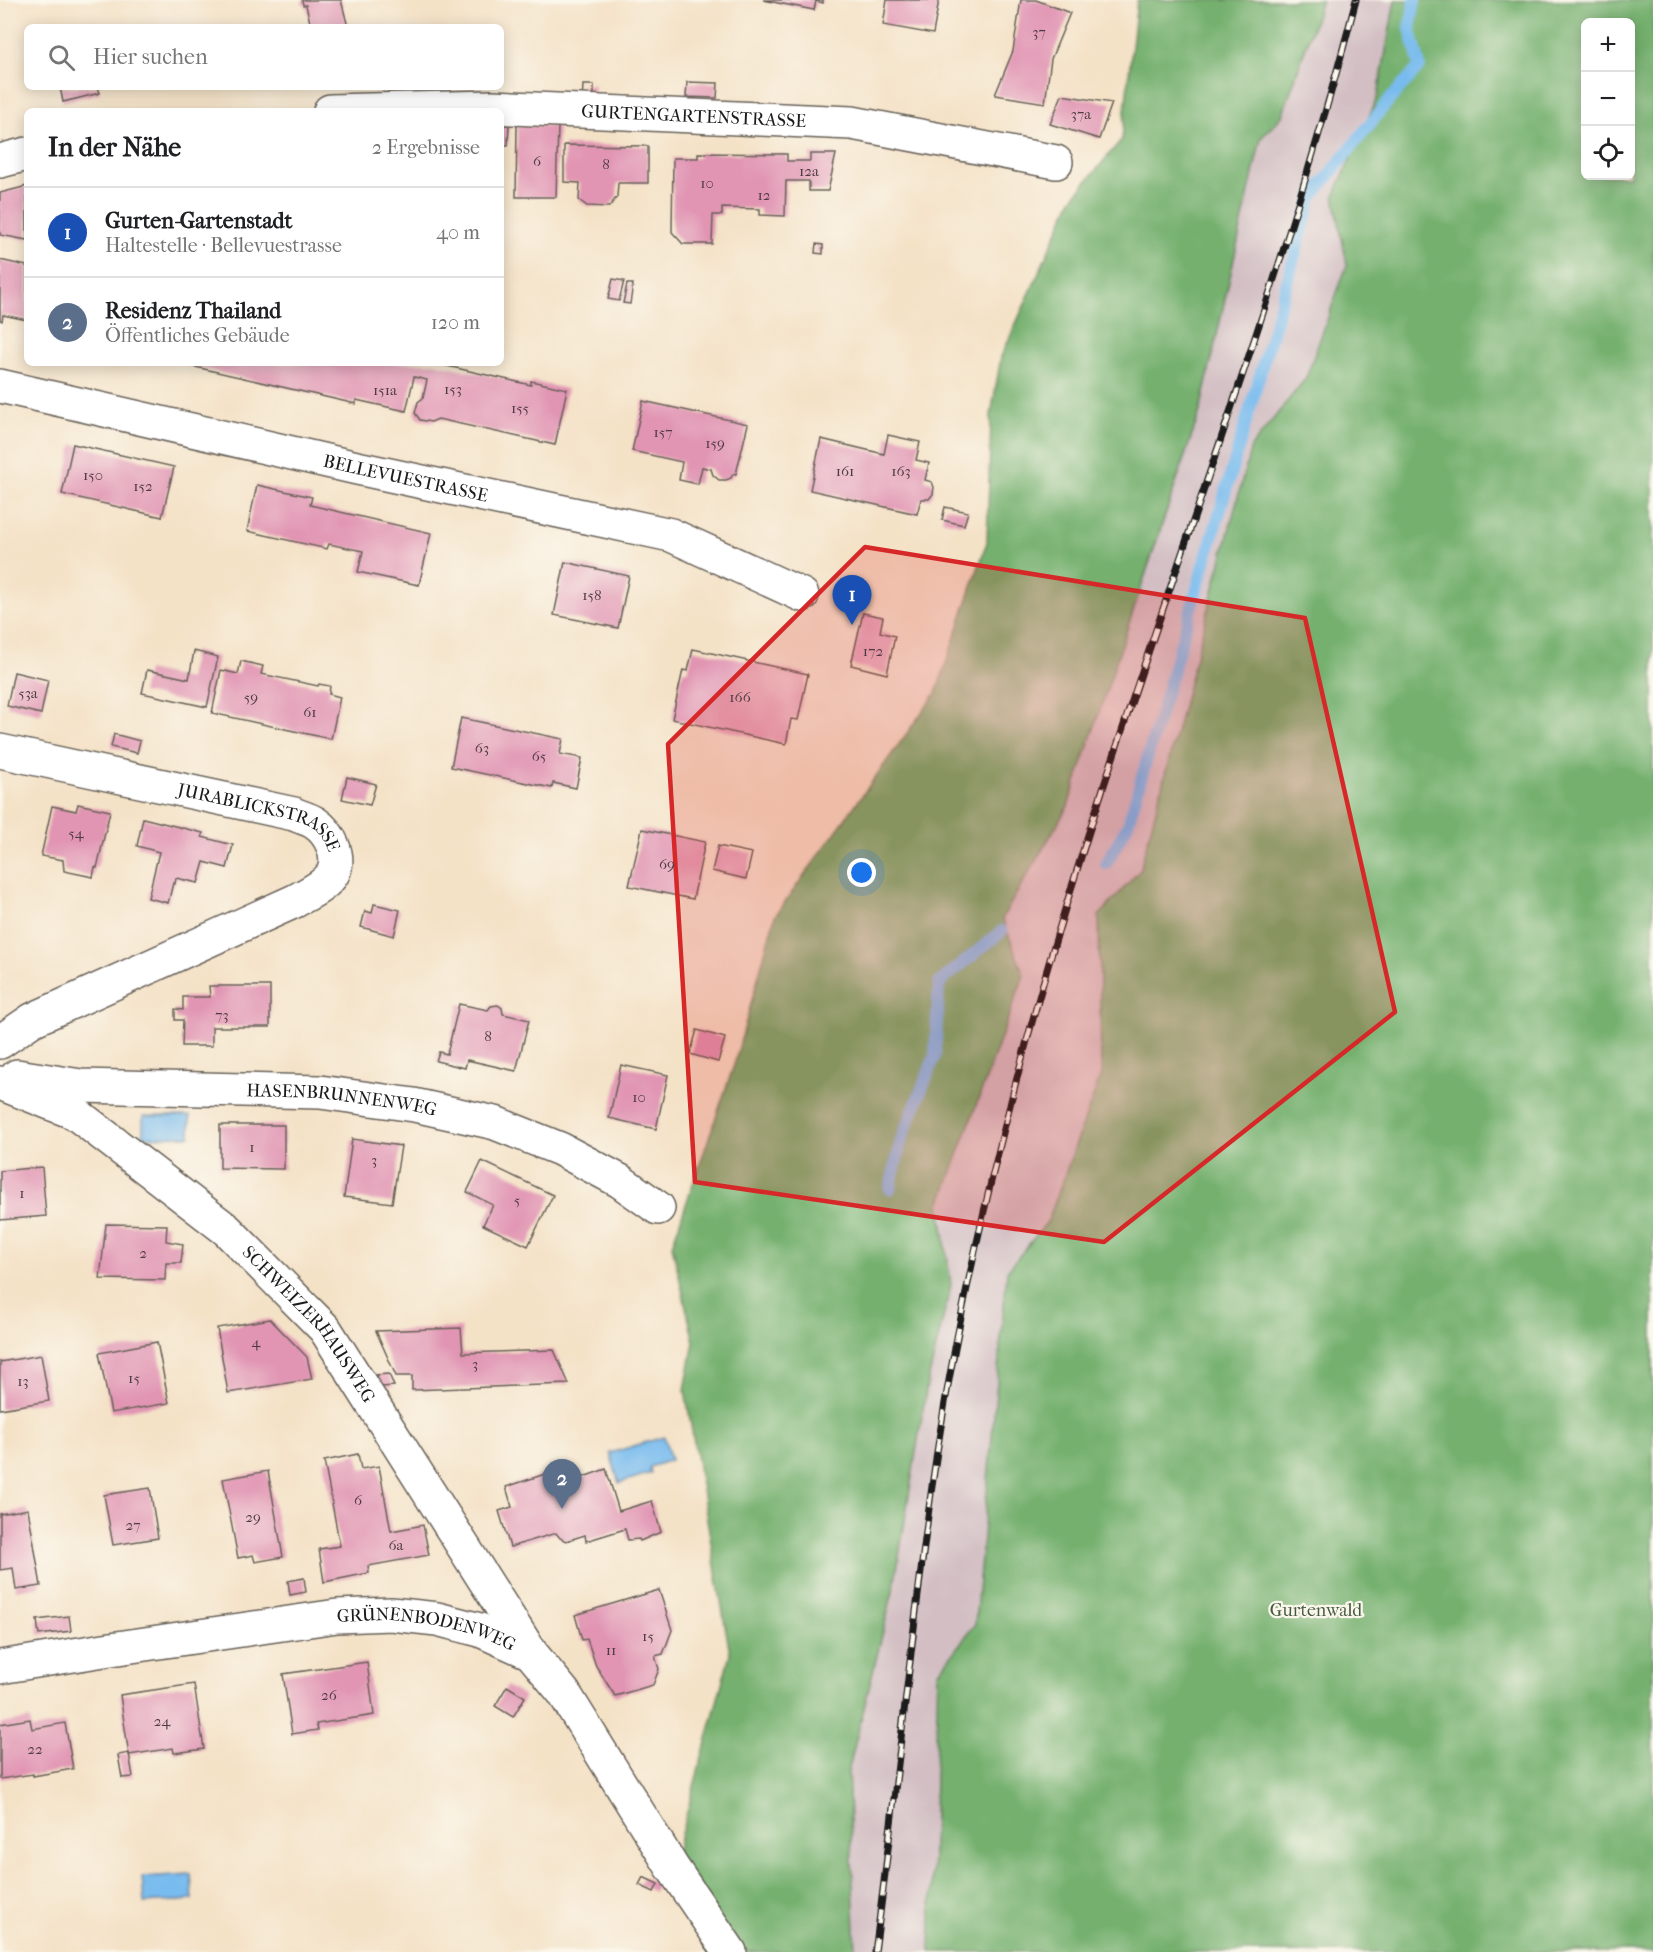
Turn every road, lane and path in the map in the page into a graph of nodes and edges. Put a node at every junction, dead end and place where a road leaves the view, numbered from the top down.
1 (452, 108) edge
2 (24, 155) edge
3 (0, 161) edge
4 (1056, 162) dead end
5 (0, 386) edge
6 (802, 595) dead end
7 (0, 751) edge
8 (0, 1042) edge
9 (0, 1074) edge
10 (0, 1083) edge
11 (658, 1208) dead end
12 (531, 1653) junction
13 (0, 1667) edge
14 (730, 1952) edge

1 - 4 street, GURTENGARTENSTRASSE
2 - 3 street
5 - 6 street, BELLEVUESTRASSE
7 - 8 street, JURABLICKSTRASSE
9 - 11 street, HASENBRUNNENWEG
10 - 12 street, SCHWEIZERHAUSWEG
12 - 13 street, GRÜNENBODENWEG
12 - 14 street, GRÜNENBODENWEG

